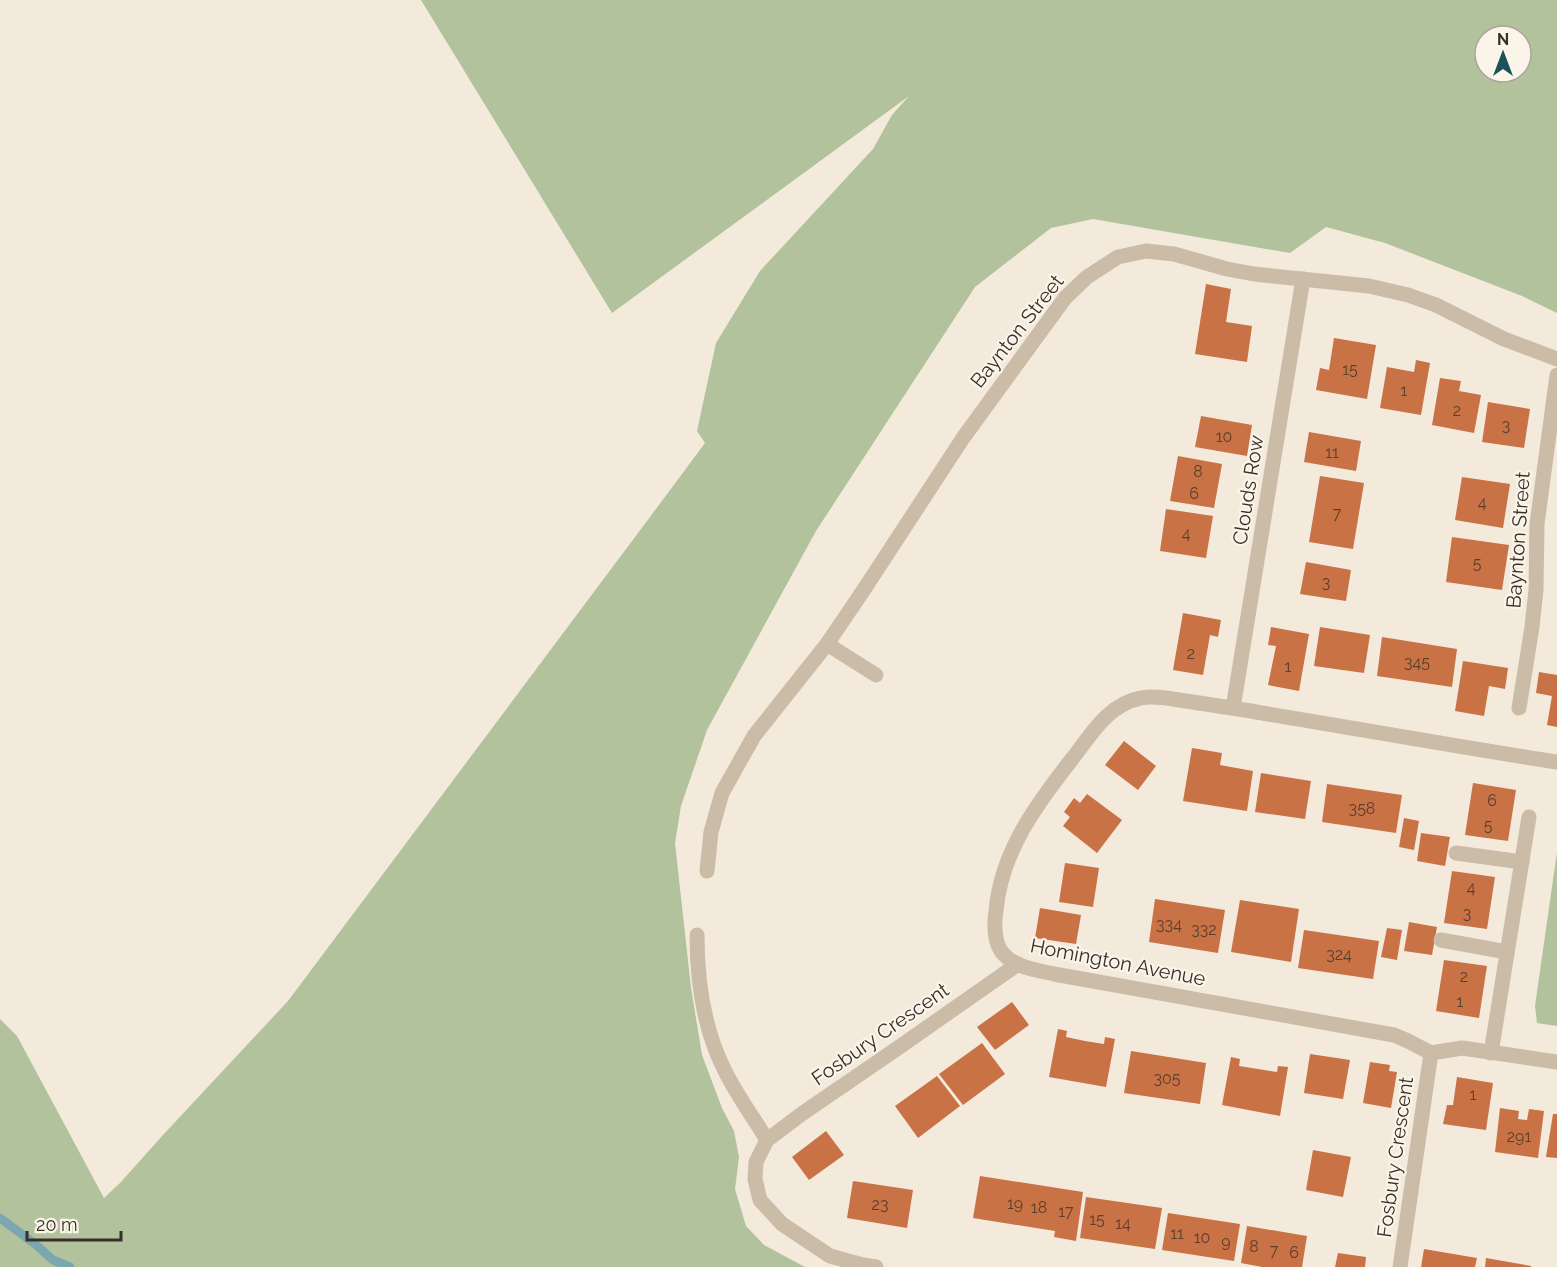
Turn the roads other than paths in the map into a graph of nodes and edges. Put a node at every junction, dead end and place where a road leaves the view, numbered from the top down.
1 (1303, 279) junction
2 (1557, 359) edge
3 (1557, 375) edge
4 (827, 644) junction
5 (876, 675) dead end
6 (1233, 708) junction
7 (1519, 708) dead end
8 (1557, 762) edge
9 (1529, 816) dead end
10 (1456, 853) dead end
11 (1522, 862) junction
12 (707, 871) dead end
13 (697, 934) dead end
14 (1442, 940) dead end
15 (1507, 952) junction
16 (1018, 964) junction
17 (1431, 1053) junction
18 (1491, 1053) junction
19 (1557, 1062) edge
20 (767, 1140) junction
21 (876, 1267) edge
22 (1400, 1267) edge

1 - 2 street, Baynton Street
1 - 4 street, Baynton Street
1 - 6 street, Clouds Row
3 - 7 street, Baynton Street
4 - 5 street
4 - 12 street, Baynton Street
6 - 8 street, Homington Avenue
6 - 16 street, Homington Avenue
9 - 11 street
10 - 11 street
11 - 15 street
13 - 20 street
14 - 15 street
15 - 18 street
16 - 17 street, Homington Avenue
16 - 20 street, Fosbury Crescent
17 - 18 street
17 - 22 street, Fosbury Crescent
18 - 19 street
20 - 21 street

